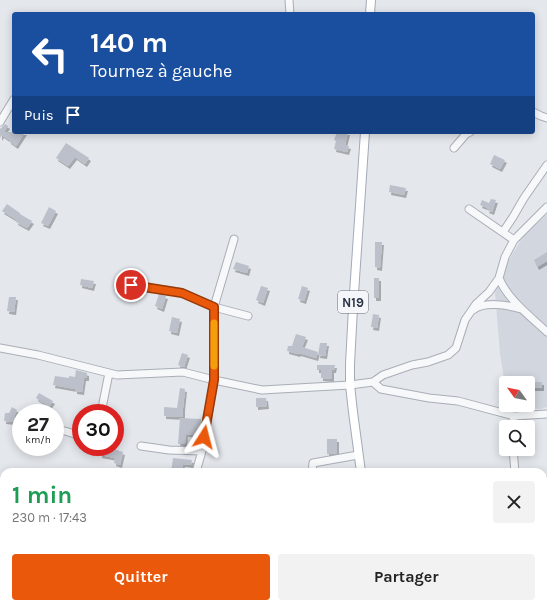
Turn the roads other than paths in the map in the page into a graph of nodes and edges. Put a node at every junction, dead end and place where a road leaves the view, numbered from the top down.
1 (288, 0) edge
2 (371, 0) edge
3 (290, 12) edge
4 (370, 12) edge
5 (12, 102) edge
6 (535, 113) edge
7 (547, 118) edge
8 (0, 122) edge
9 (365, 134) edge
10 (466, 134) edge
11 (454, 148) dead end
12 (547, 165) edge
13 (547, 207) edge
14 (469, 209) dead end
15 (503, 232) junction
16 (234, 239) dead end
17 (514, 240) junction
18 (499, 278) junction
19 (119, 283) dead end
20 (214, 307) junction
21 (523, 310) junction
22 (471, 311) junction
23 (248, 316) dead end
24 (547, 332) edge
25 (0, 348) edge
26 (109, 373) junction
27 (214, 380) junction
28 (373, 382) junction
29 (350, 385) junction
30 (103, 404) edge
31 (547, 414) edge
32 (514, 416) junction
33 (513, 420) edge
34 (65, 431) dead end
35 (72, 433) edge
36 (141, 446) dead end
37 (202, 451) junction
38 (358, 455) junction
39 (514, 456) edge
40 (197, 468) edge
41 (312, 468) edge
42 (360, 468) edge
43 (515, 468) edge

1 - 3 street
2 - 4 main road
5 - 8 street
6 - 7 street
9 - 29 main road, N19
10 - 11 street
12 - 15 street
13 - 17 street
14 - 15 street
15 - 17 street
16 - 20 street
17 - 18 street
18 - 21 street
18 - 22 street
19 - 20 street
20 - 23 street
20 - 27 street
21 - 22 street
21 - 24 street
22 - 28 street
25 - 26 street
26 - 27 street
26 - 30 street
27 - 29 street
27 - 37 street
28 - 29 street
28 - 32 street
29 - 38 main road, N19
31 - 32 street
32 - 33 street
34 - 35 street
36 - 37 street
37 - 40 street
38 - 41 street
38 - 42 main road, N19
39 - 43 street

